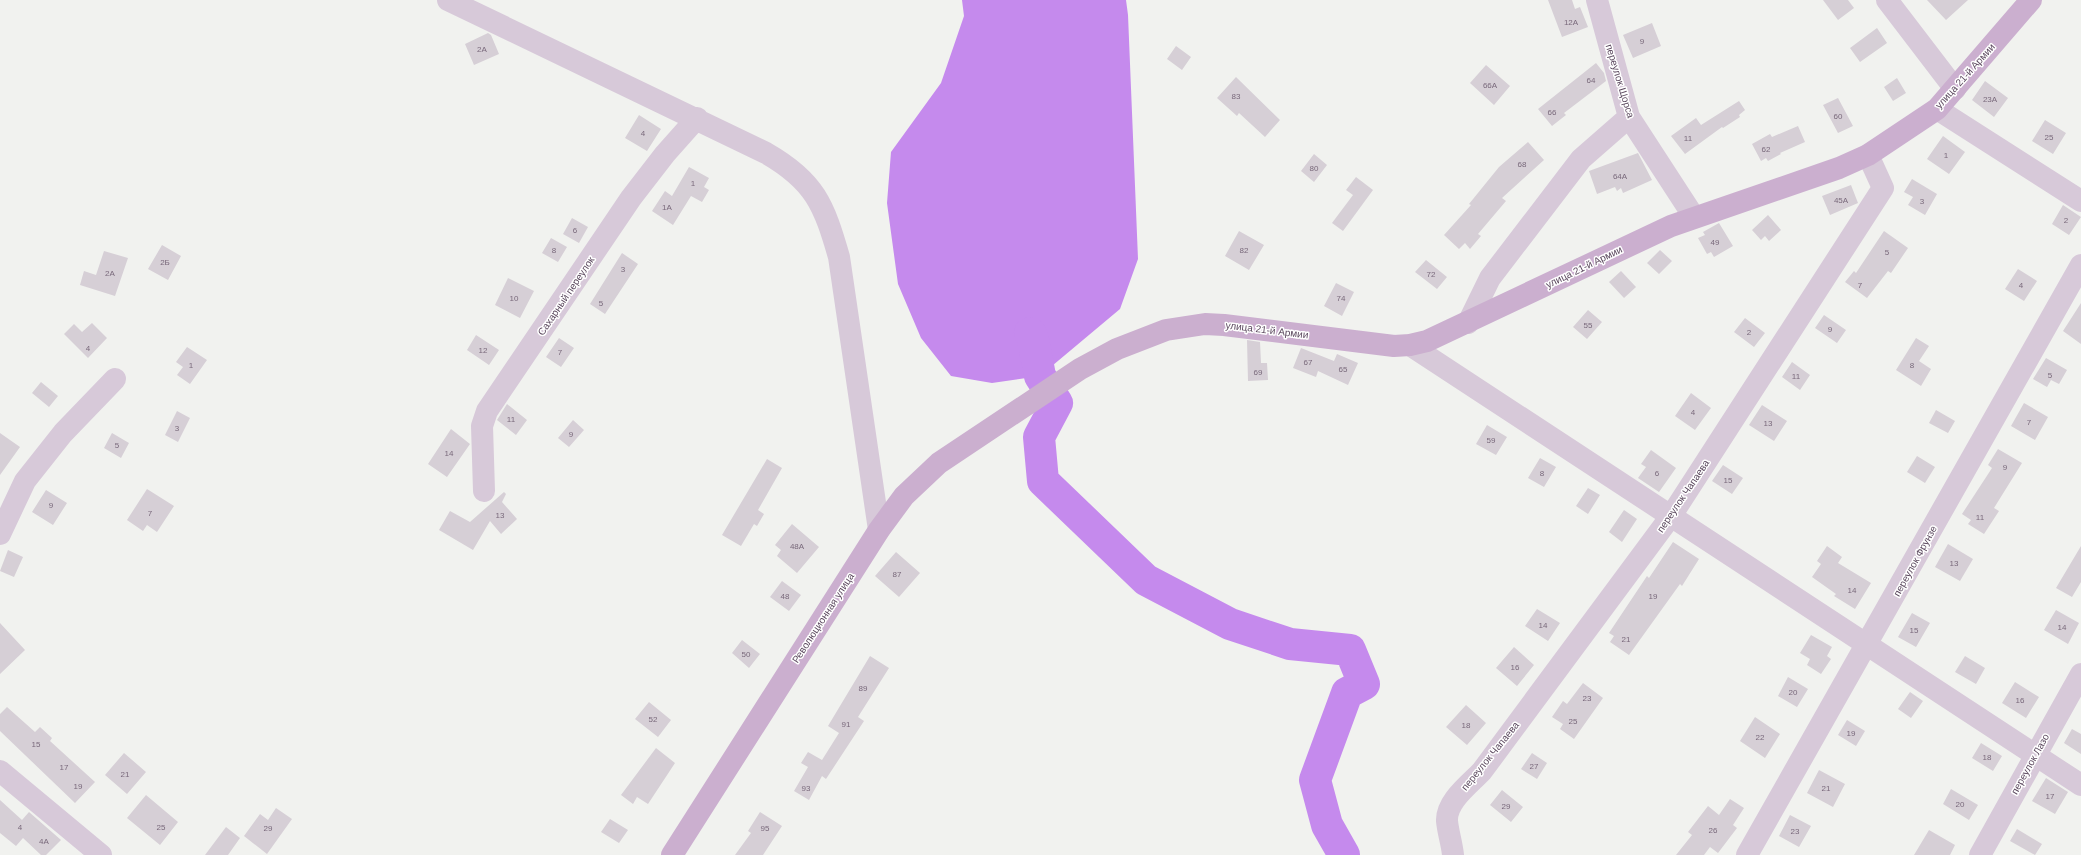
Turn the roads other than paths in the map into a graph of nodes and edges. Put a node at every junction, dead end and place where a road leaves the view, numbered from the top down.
1 (448, 0) edge
2 (1596, 0) edge
3 (1887, 0) edge
4 (2031, 0) edge
5 (1955, 89) junction
6 (1937, 109) junction
7 (1629, 117) junction
8 (697, 118) junction
9 (1868, 154) junction
10 (2081, 201) edge
11 (1694, 217) junction
12 (2081, 265) edge
13 (1468, 323) junction
14 (1410, 345) junction
15 (115, 379) dead end
16 (1010, 415) joint
17 (484, 491) dead end
18 (1671, 516) junction
19 (879, 530) junction
20 (0, 534) edge
21 (1867, 645) junction
22 (2081, 674) edge
23 (2035, 755) junction
24 (0, 770) edge
25 (2081, 785) edge
26 (1454, 851) edge
27 (679, 852) edge
28 (101, 855) edge
29 (1747, 855) edge
30 (1980, 855) edge

1 - 8 street
2 - 7 street, переулок Щорса
3 - 5 street
4 - 5 main road, улица 21-й Армии
5 - 6 main road, улица 21-й Армии
6 - 9 main road, улица 21-й Армии
6 - 10 street
7 - 11 street, переулок Щорса
7 - 13 street
8 - 17 street, Сахарный переулок
8 - 19 street
9 - 11 main road, улица 21-й Армии
9 - 18 street, переулок Чапаева
11 - 13 main road, улица 21-й Армии
12 - 21 street, переулок Фрунзе
13 - 14 main road, улица 21-й Армии
14 - 16 main road, улица 21-й Армии
14 - 18 street
15 - 20 street
16 - 19 main road, Революционная улица
18 - 21 street
18 - 26 street, переулок Чапаева
19 - 27 main road, Революционная улица
21 - 23 street
21 - 29 street, переулок Фрунзе
22 - 23 street, переулок Лазо
23 - 25 street
23 - 30 street, переулок Лазо
24 - 28 street

